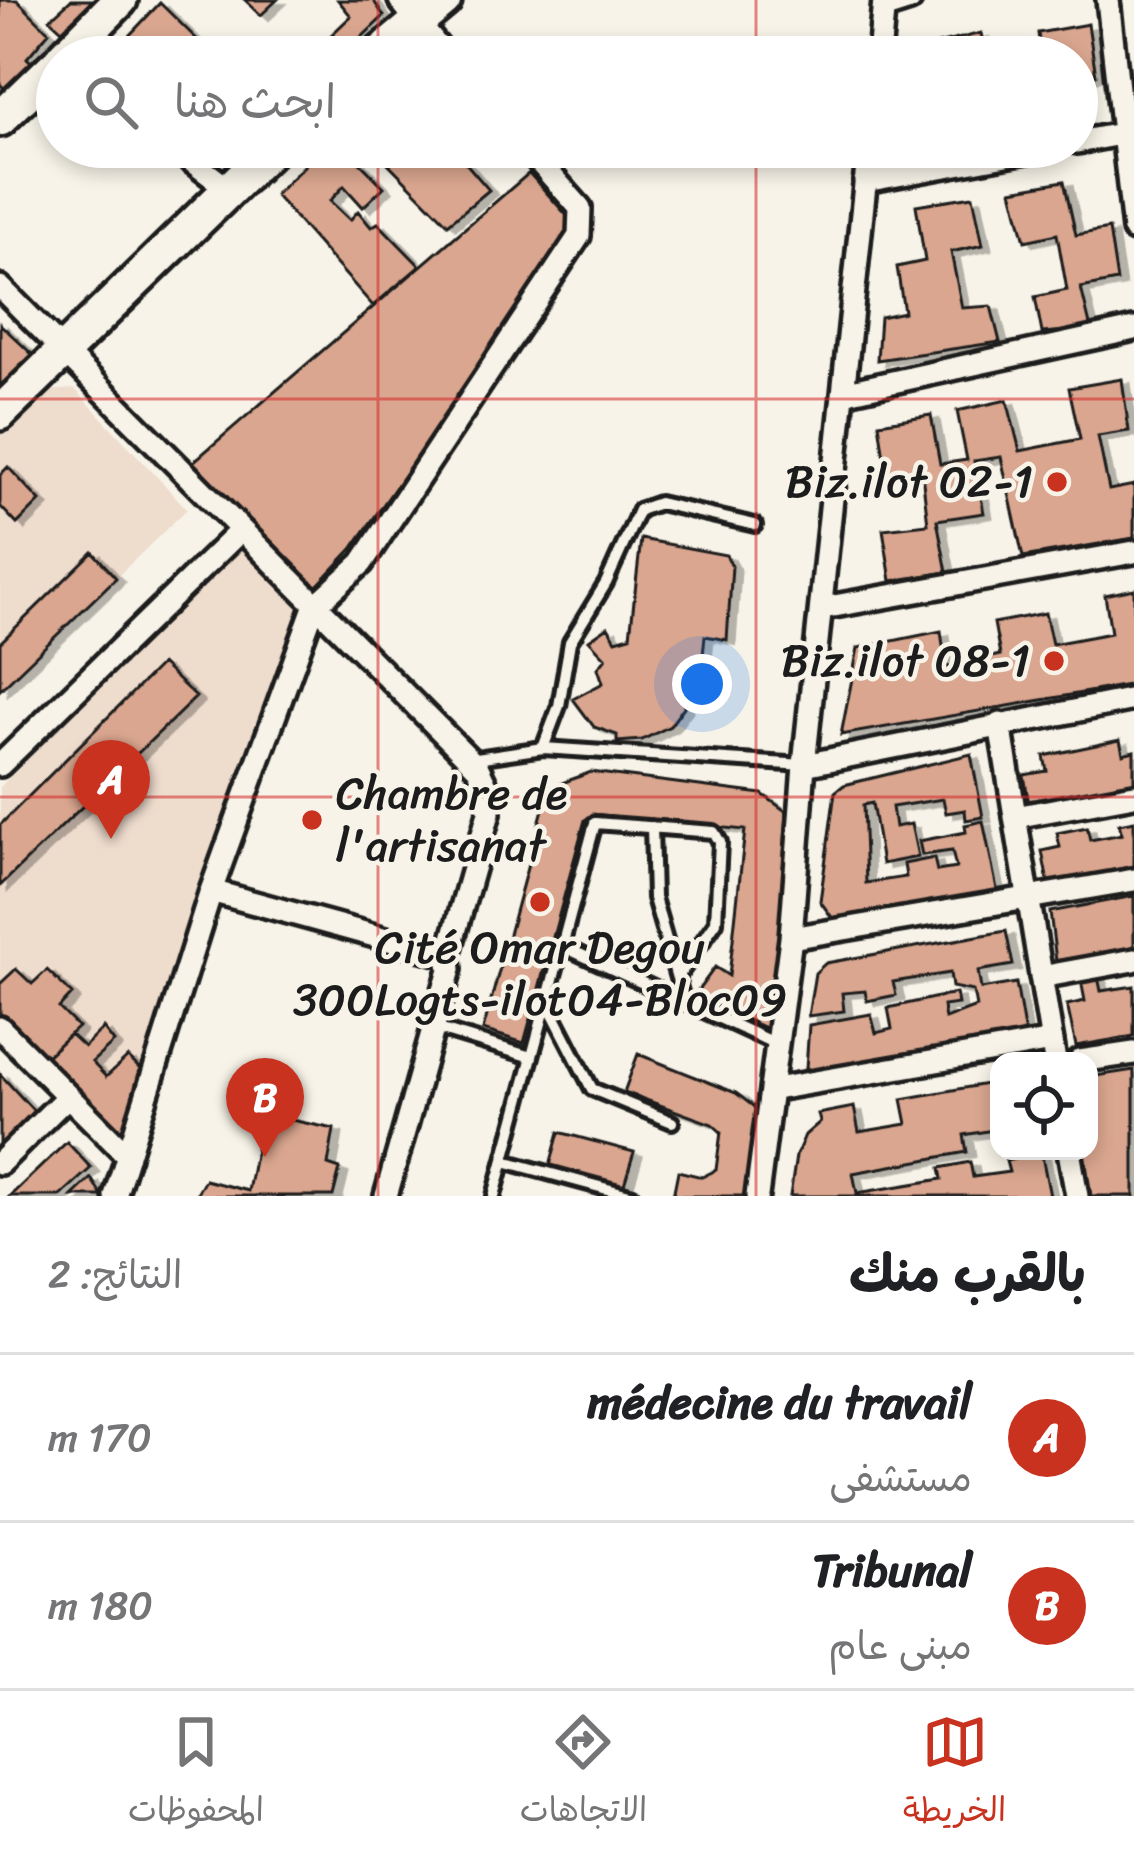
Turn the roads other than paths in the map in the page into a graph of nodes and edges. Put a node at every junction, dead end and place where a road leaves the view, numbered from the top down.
1 (120, 0) edge
2 (444, 0) edge
3 (910, 0) edge
4 (1108, 0) edge
5 (884, 4) edge
6 (407, 11) edge
7 (85, 36) edge
8 (390, 36) edge
9 (428, 36) edge
10 (881, 36) edge
11 (36, 80) edge
12 (4, 105) edge
13 (1121, 134) junction
14 (1098, 138) edge
15 (200, 168) edge
16 (249, 168) edge
17 (545, 168) edge
18 (867, 168) edge
19 (935, 168) edge
20 (865, 181) junction
21 (226, 188) junction
22 (1134, 230) edge
23 (0, 287) edge
24 (1134, 328) edge
25 (65, 352) junction
26 (847, 392) junction
27 (0, 413) edge
28 (755, 525) dead end
29 (240, 531) junction
30 (1134, 552) edge
31 (314, 607) junction
32 (823, 608) junction
33 (1134, 700) edge
34 (1000, 724) junction
35 (543, 748) junction
36 (470, 759) junction
37 (0, 765) edge
38 (804, 765) junction
39 (1134, 795) edge
40 (1015, 817) junction
41 (652, 827) junction
42 (1134, 880) edge
43 (211, 891) junction
44 (1028, 900) junction
45 (791, 938) junction
46 (562, 946) junction
47 (448, 956) junction
48 (1134, 960) edge
49 (1041, 977) junction
50 (677, 978) junction
51 (683, 999) junction
52 (545, 1000) junction
53 (432, 1027) junction
54 (0, 1028) edge
55 (779, 1046) junction
56 (1053, 1051) edge
57 (1134, 1053) edge
58 (530, 1057) junction
59 (1098, 1058) edge
60 (775, 1089) junction
61 (66, 1098) junction
62 (672, 1122) dead end
63 (128, 1156) junction
64 (1071, 1160) edge
65 (504, 1161) junction
66 (0, 1163) edge
67 (115, 1196) edge
68 (386, 1196) edge
69 (494, 1196) edge
70 (634, 1196) edge
71 (757, 1196) edge
72 (1077, 1196) edge

1 - 7 main road
2 - 6 main road
3 - 5 street
4 - 13 street
5 - 10 street
6 - 8 main road
6 - 9 street
11 - 12 main road
13 - 14 street
13 - 22 street
15 - 21 street
16 - 21 main road
17 - 31 street
18 - 20 street
19 - 20 street
20 - 26 street
21 - 25 main road
23 - 25 street
24 - 26 street
25 - 27 main road
25 - 29 street
26 - 32 street
28 - 35 lane
29 - 31 street
29 - 37 street
30 - 32 street
31 - 36 street
31 - 43 street
32 - 38 street
33 - 34 street
34 - 38 street
34 - 40 street
35 - 36 lane
35 - 38 lane
36 - 47 street
38 - 45 street
39 - 40 street
40 - 44 street
41 - 46 lane
41 - 50 lane
41 - 50 lane
42 - 44 street
43 - 47 street
43 - 63 street
44 - 45 street
44 - 49 street
45 - 55 street
46 - 51 lane
46 - 52 lane
47 - 53 street
48 - 49 street
49 - 56 street
50 - 51 lane
51 - 55 lane
52 - 58 lane
52 - 62 lane
53 - 58 lane
53 - 68 street
54 - 61 street
55 - 60 street
56 - 60 street
57 - 59 street
58 - 65 lane
60 - 71 street
61 - 63 street
61 - 66 street
63 - 67 street
64 - 72 street
65 - 69 lane
65 - 70 lane

